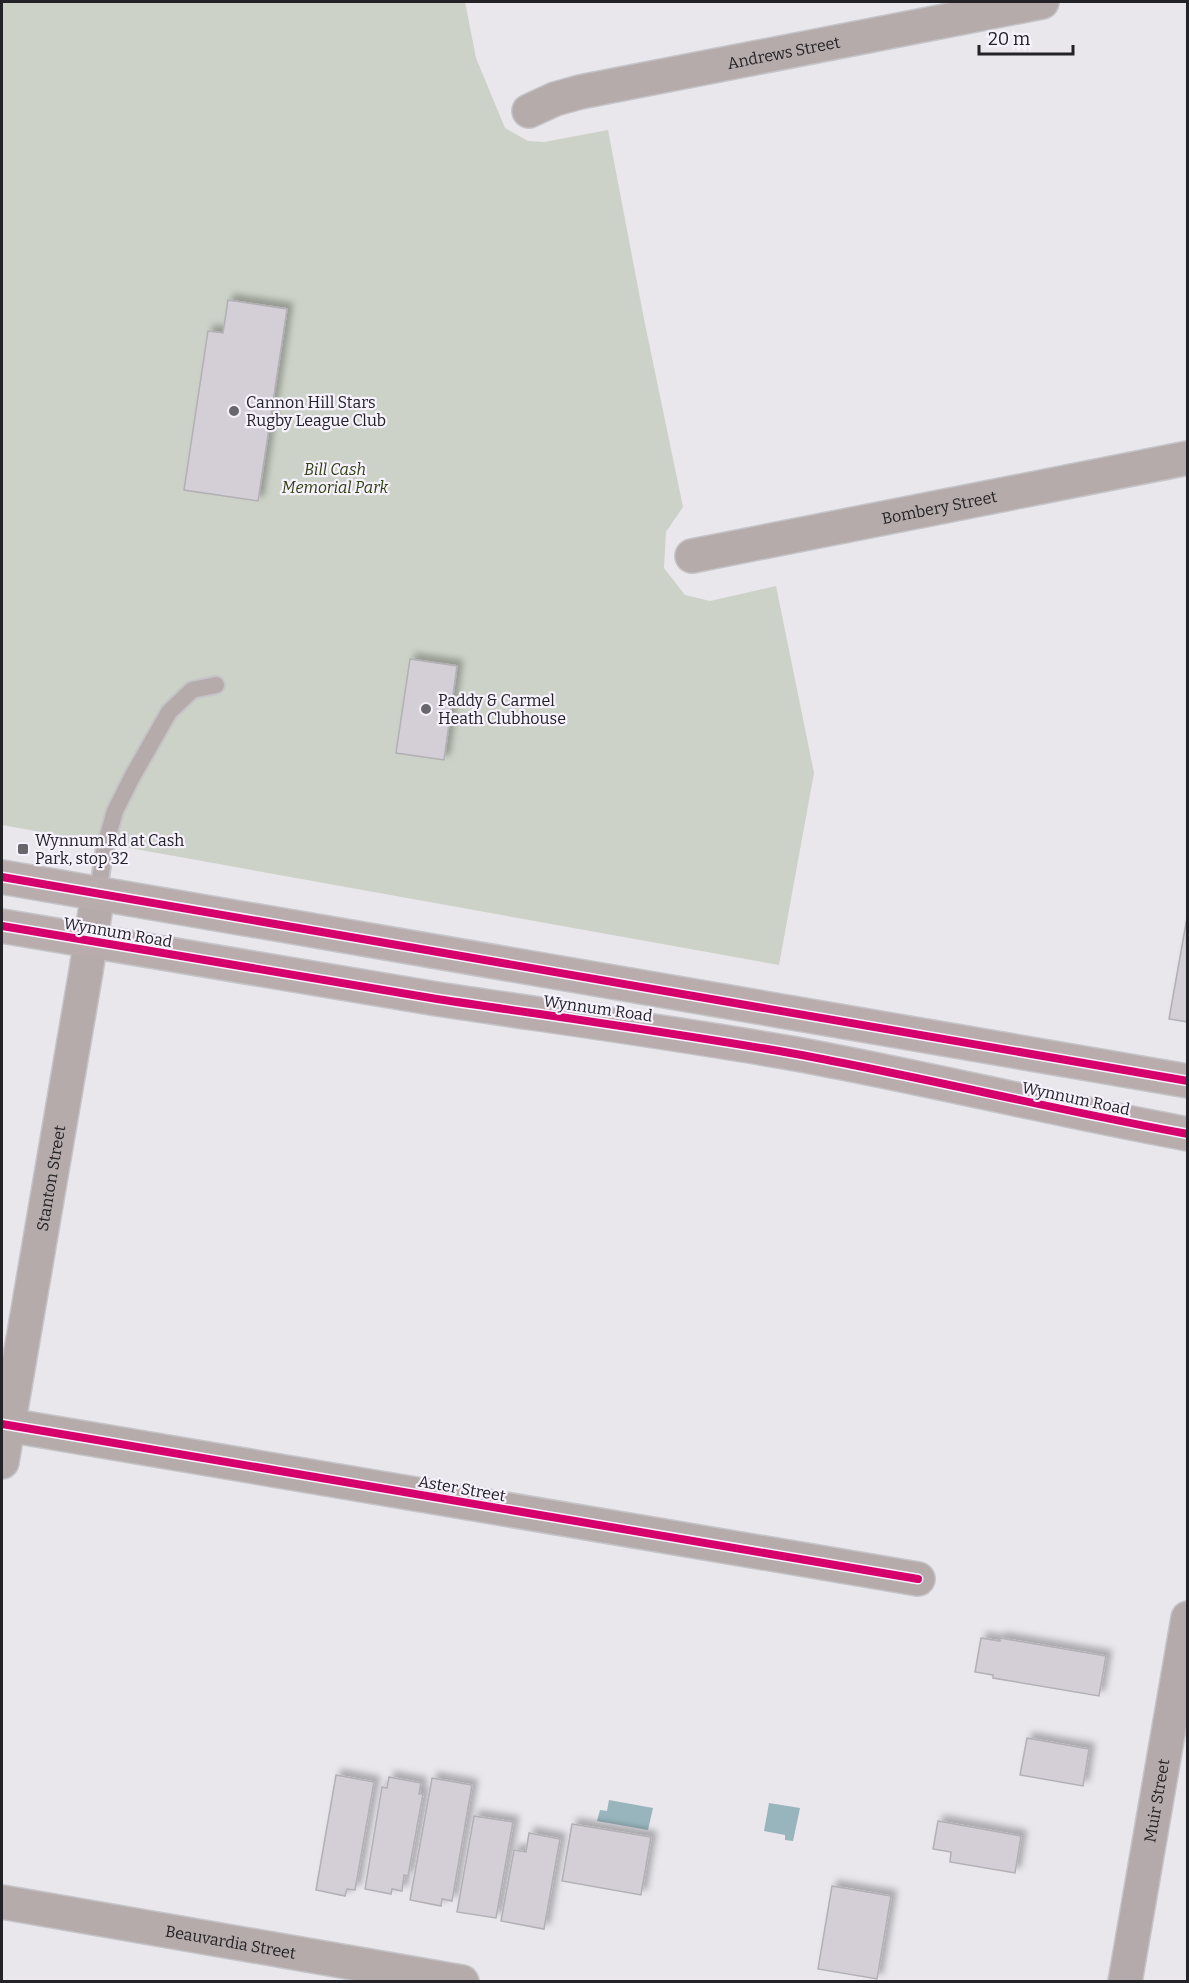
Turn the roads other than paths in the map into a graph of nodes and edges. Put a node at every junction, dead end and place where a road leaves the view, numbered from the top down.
1 (1042, 2) edge
2 (529, 111) dead end
3 (1188, 458) edge
4 (692, 556) dead end
5 (216, 685) dead end
6 (2, 877) edge
7 (98, 893) junction
8 (2, 926) edge
9 (90, 941) junction
10 (1188, 1081) edge
11 (1188, 1134) edge
12 (5, 1424) edge
13 (2, 1462) edge
14 (918, 1579) dead end
15 (1188, 1618) edge
16 (2, 1902) edge
17 (462, 1982) edge
18 (1125, 1982) edge

1 - 2 street, Andrews Street
3 - 4 street, Bombery Street
5 - 7 lane
6 - 7 main road, Wynnum Road
7 - 9 street, Stanton Street
7 - 10 main road, Wynnum Road
8 - 9 main road, Wynnum Road
9 - 11 main road, Wynnum Road
9 - 12 street, Stanton Street
12 - 13 street, Stanton Street
12 - 14 street, Aster Street
15 - 18 street, Muir Street
16 - 17 street, Beauvardia Street

